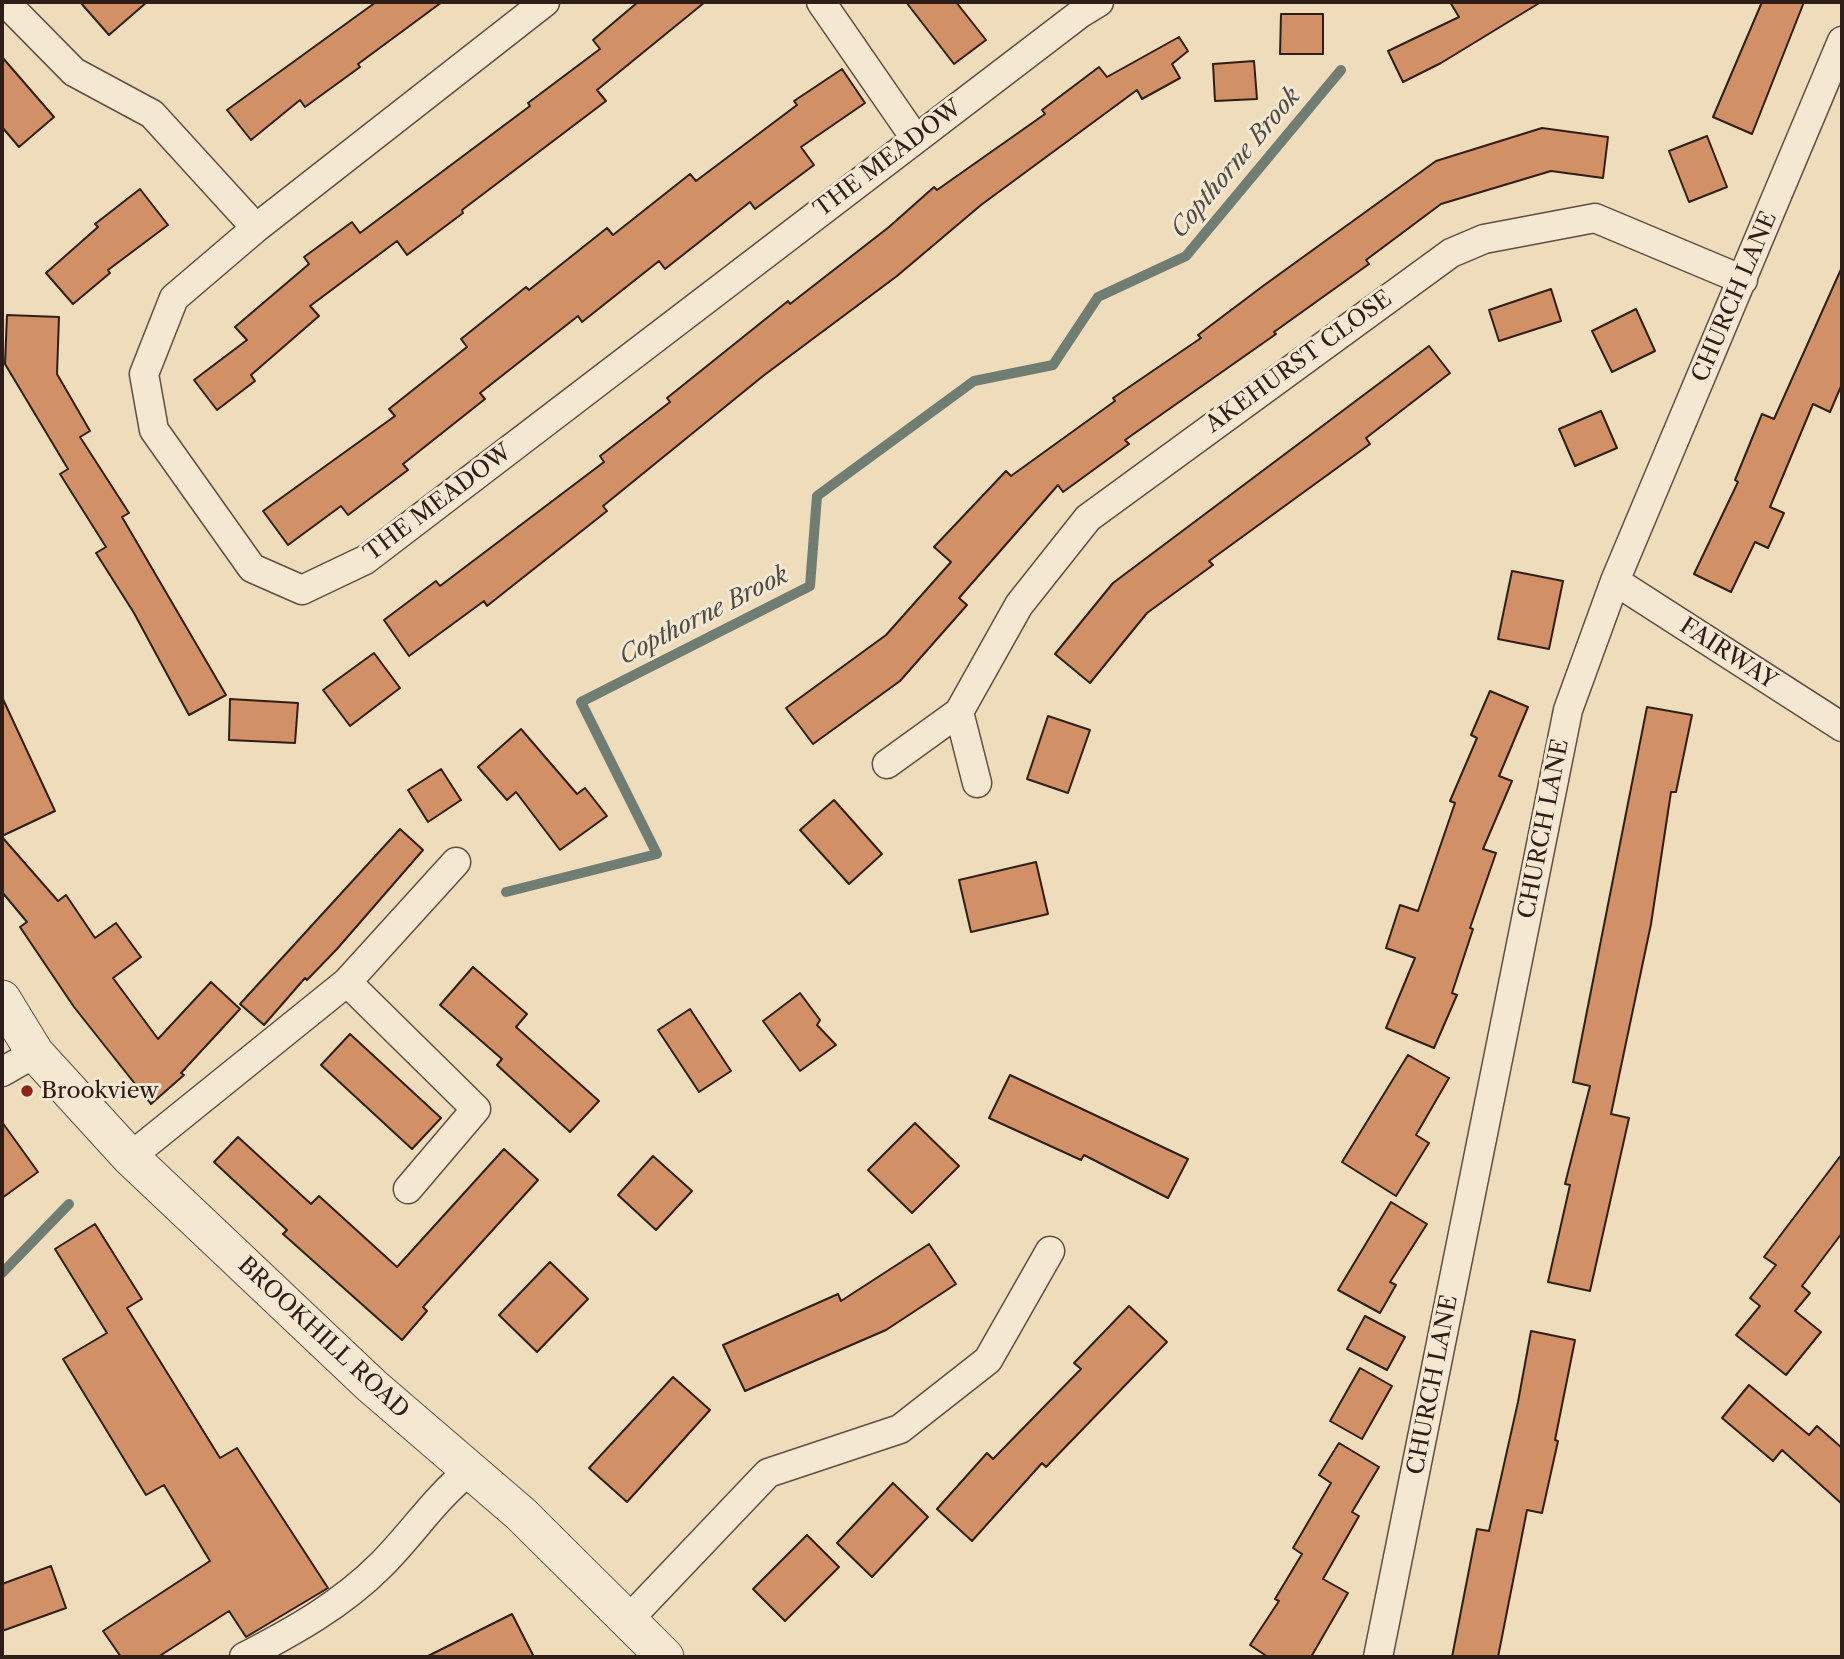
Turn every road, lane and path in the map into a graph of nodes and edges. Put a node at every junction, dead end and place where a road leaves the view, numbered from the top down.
1 (5, 2) edge
2 (545, 2) edge
3 (821, 2) edge
4 (1099, 2) edge
5 (1842, 41) edge
6 (915, 138) junction
7 (257, 228) junction
8 (1743, 280) junction
9 (1615, 581) junction
10 (959, 712) junction
11 (1842, 727) edge
12 (887, 764) dead end
13 (977, 783) dead end
14 (456, 862) dead end
15 (347, 982) junction
16 (2, 999) edge
17 (35, 1053) junction
18 (2, 1072) edge
19 (130, 1157) junction
20 (408, 1189) dead end
21 (1050, 1251) dead end
22 (469, 1471) junction
23 (629, 1619) junction
24 (244, 1657) edge
25 (665, 1657) edge
26 (1378, 1657) edge

1 - 7 street
2 - 7 street, THE MEADOW
3 - 6 street
4 - 6 street, THE MEADOW
5 - 8 street, CHURCH LANE
6 - 7 street, THE MEADOW
8 - 9 street, CHURCH LANE
8 - 10 street, AKEHURST CLOSE
9 - 11 street, FAIRWAY
9 - 26 street, CHURCH LANE
10 - 12 street, AKEHURST CLOSE
10 - 13 street
14 - 15 street
15 - 19 street
15 - 20 street
16 - 17 street, BROOKHILL ROAD
17 - 18 street
17 - 19 street, BROOKHILL ROAD
19 - 22 street, BROOKHILL ROAD
21 - 23 street
22 - 23 street, BROOKHILL ROAD
22 - 24 street
23 - 25 street, BROOKHILL ROAD

